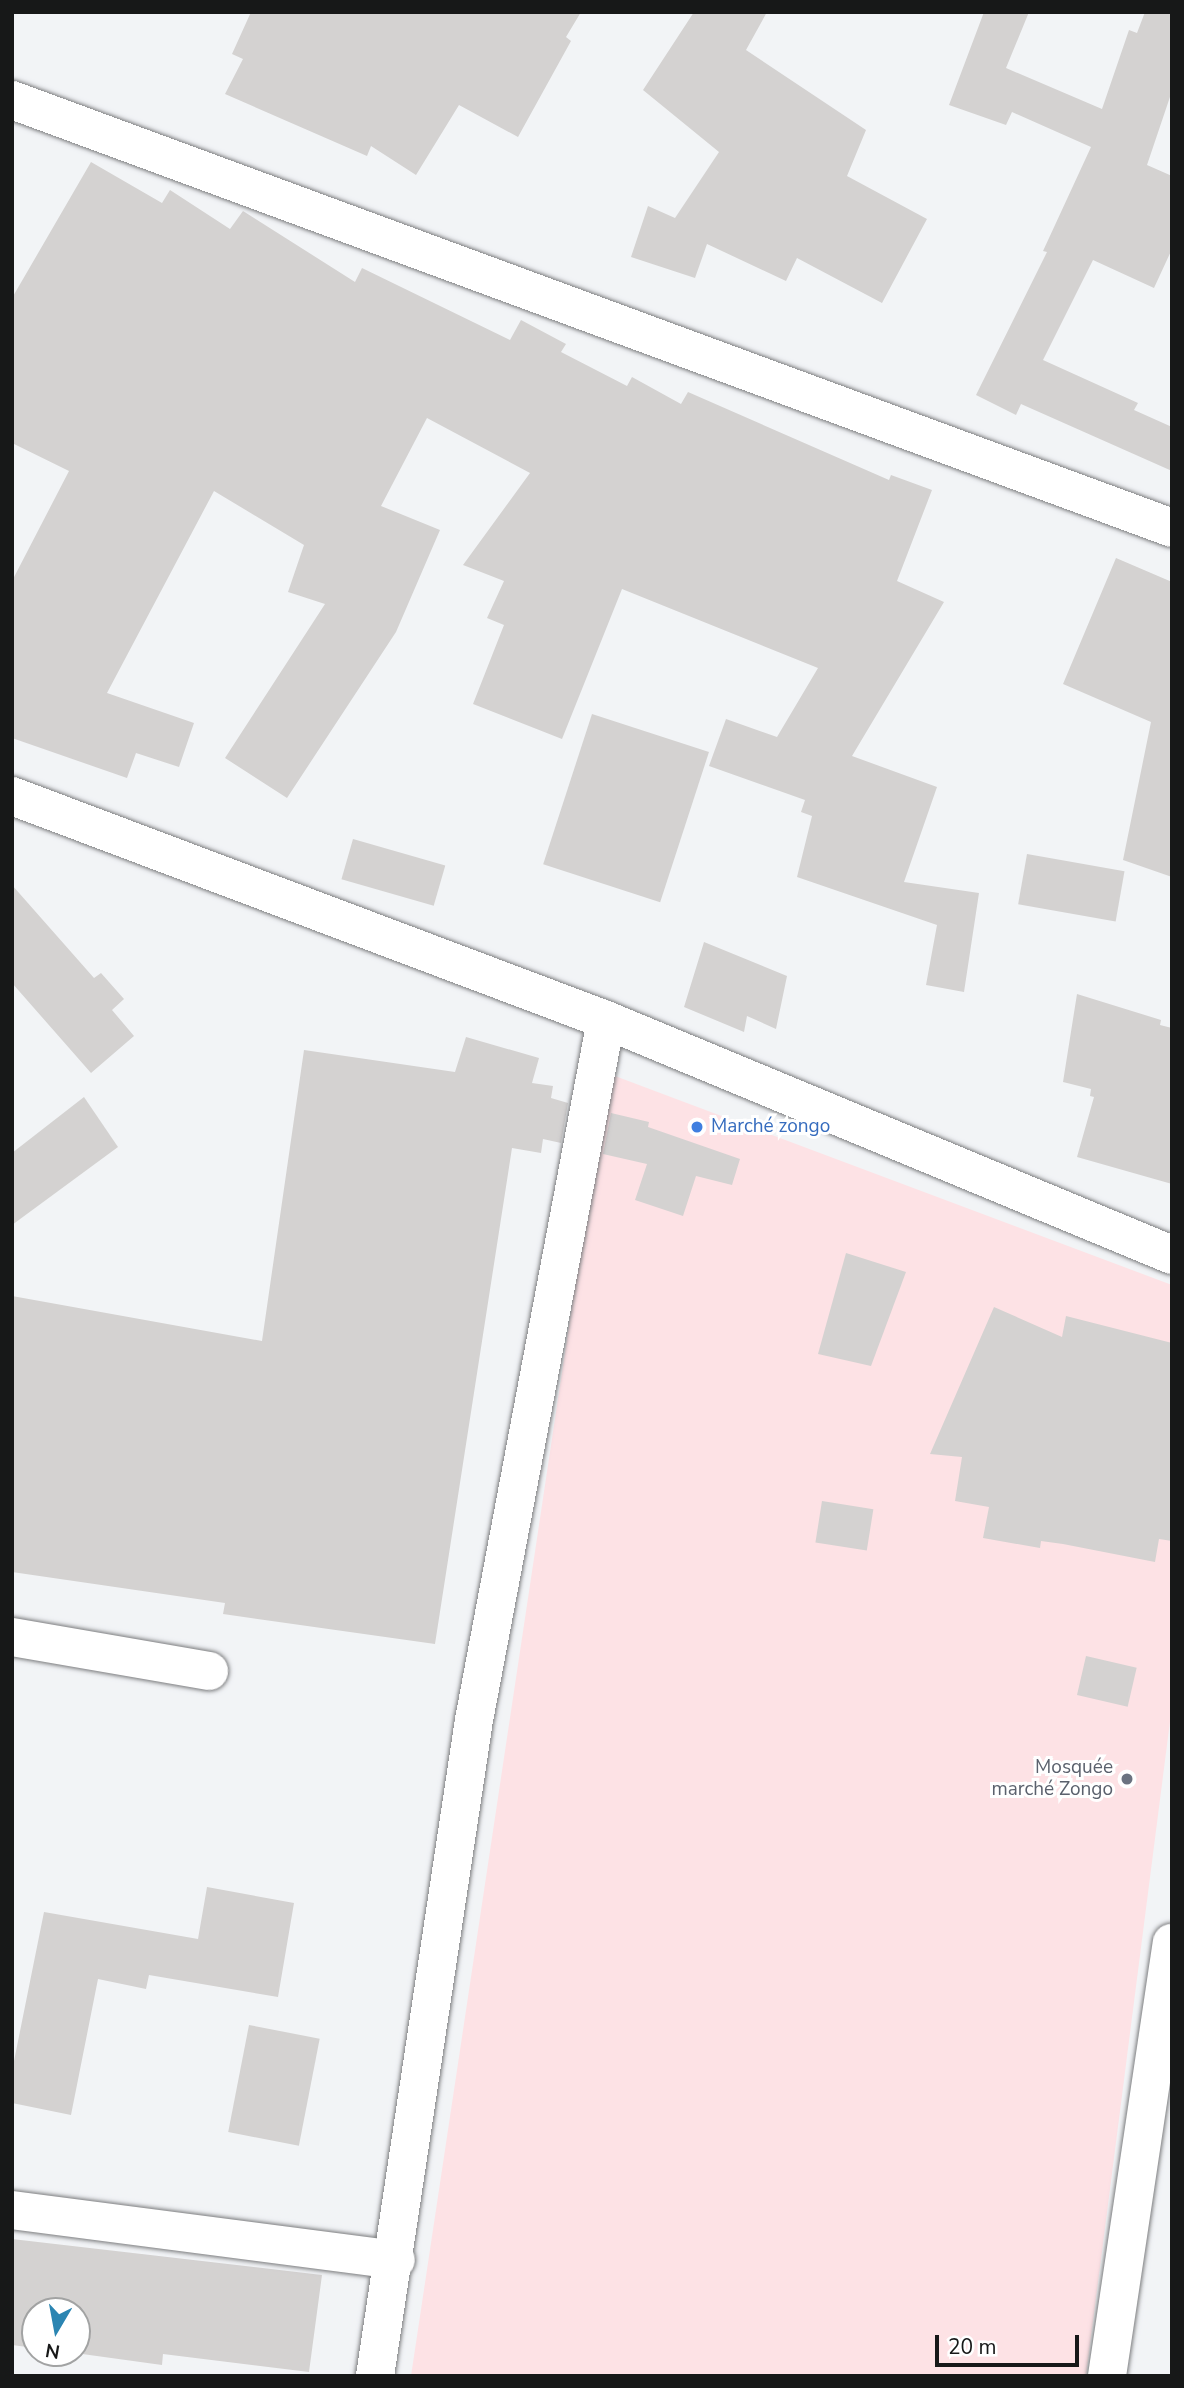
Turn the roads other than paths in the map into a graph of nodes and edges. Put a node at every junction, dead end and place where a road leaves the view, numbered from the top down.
1 (12, 100) edge
2 (1172, 528) edge
3 (12, 796) edge
4 (606, 1020) junction
5 (1172, 1255) edge
6 (12, 1637) edge
7 (209, 1671) dead end
8 (1172, 1943) edge
9 (12, 2210) edge
10 (396, 2260) junction
11 (375, 2376) edge
12 (1107, 2376) edge

1 - 2 street
3 - 4 street
4 - 5 street
4 - 10 street
6 - 7 street
8 - 12 street
9 - 10 street
10 - 11 street

